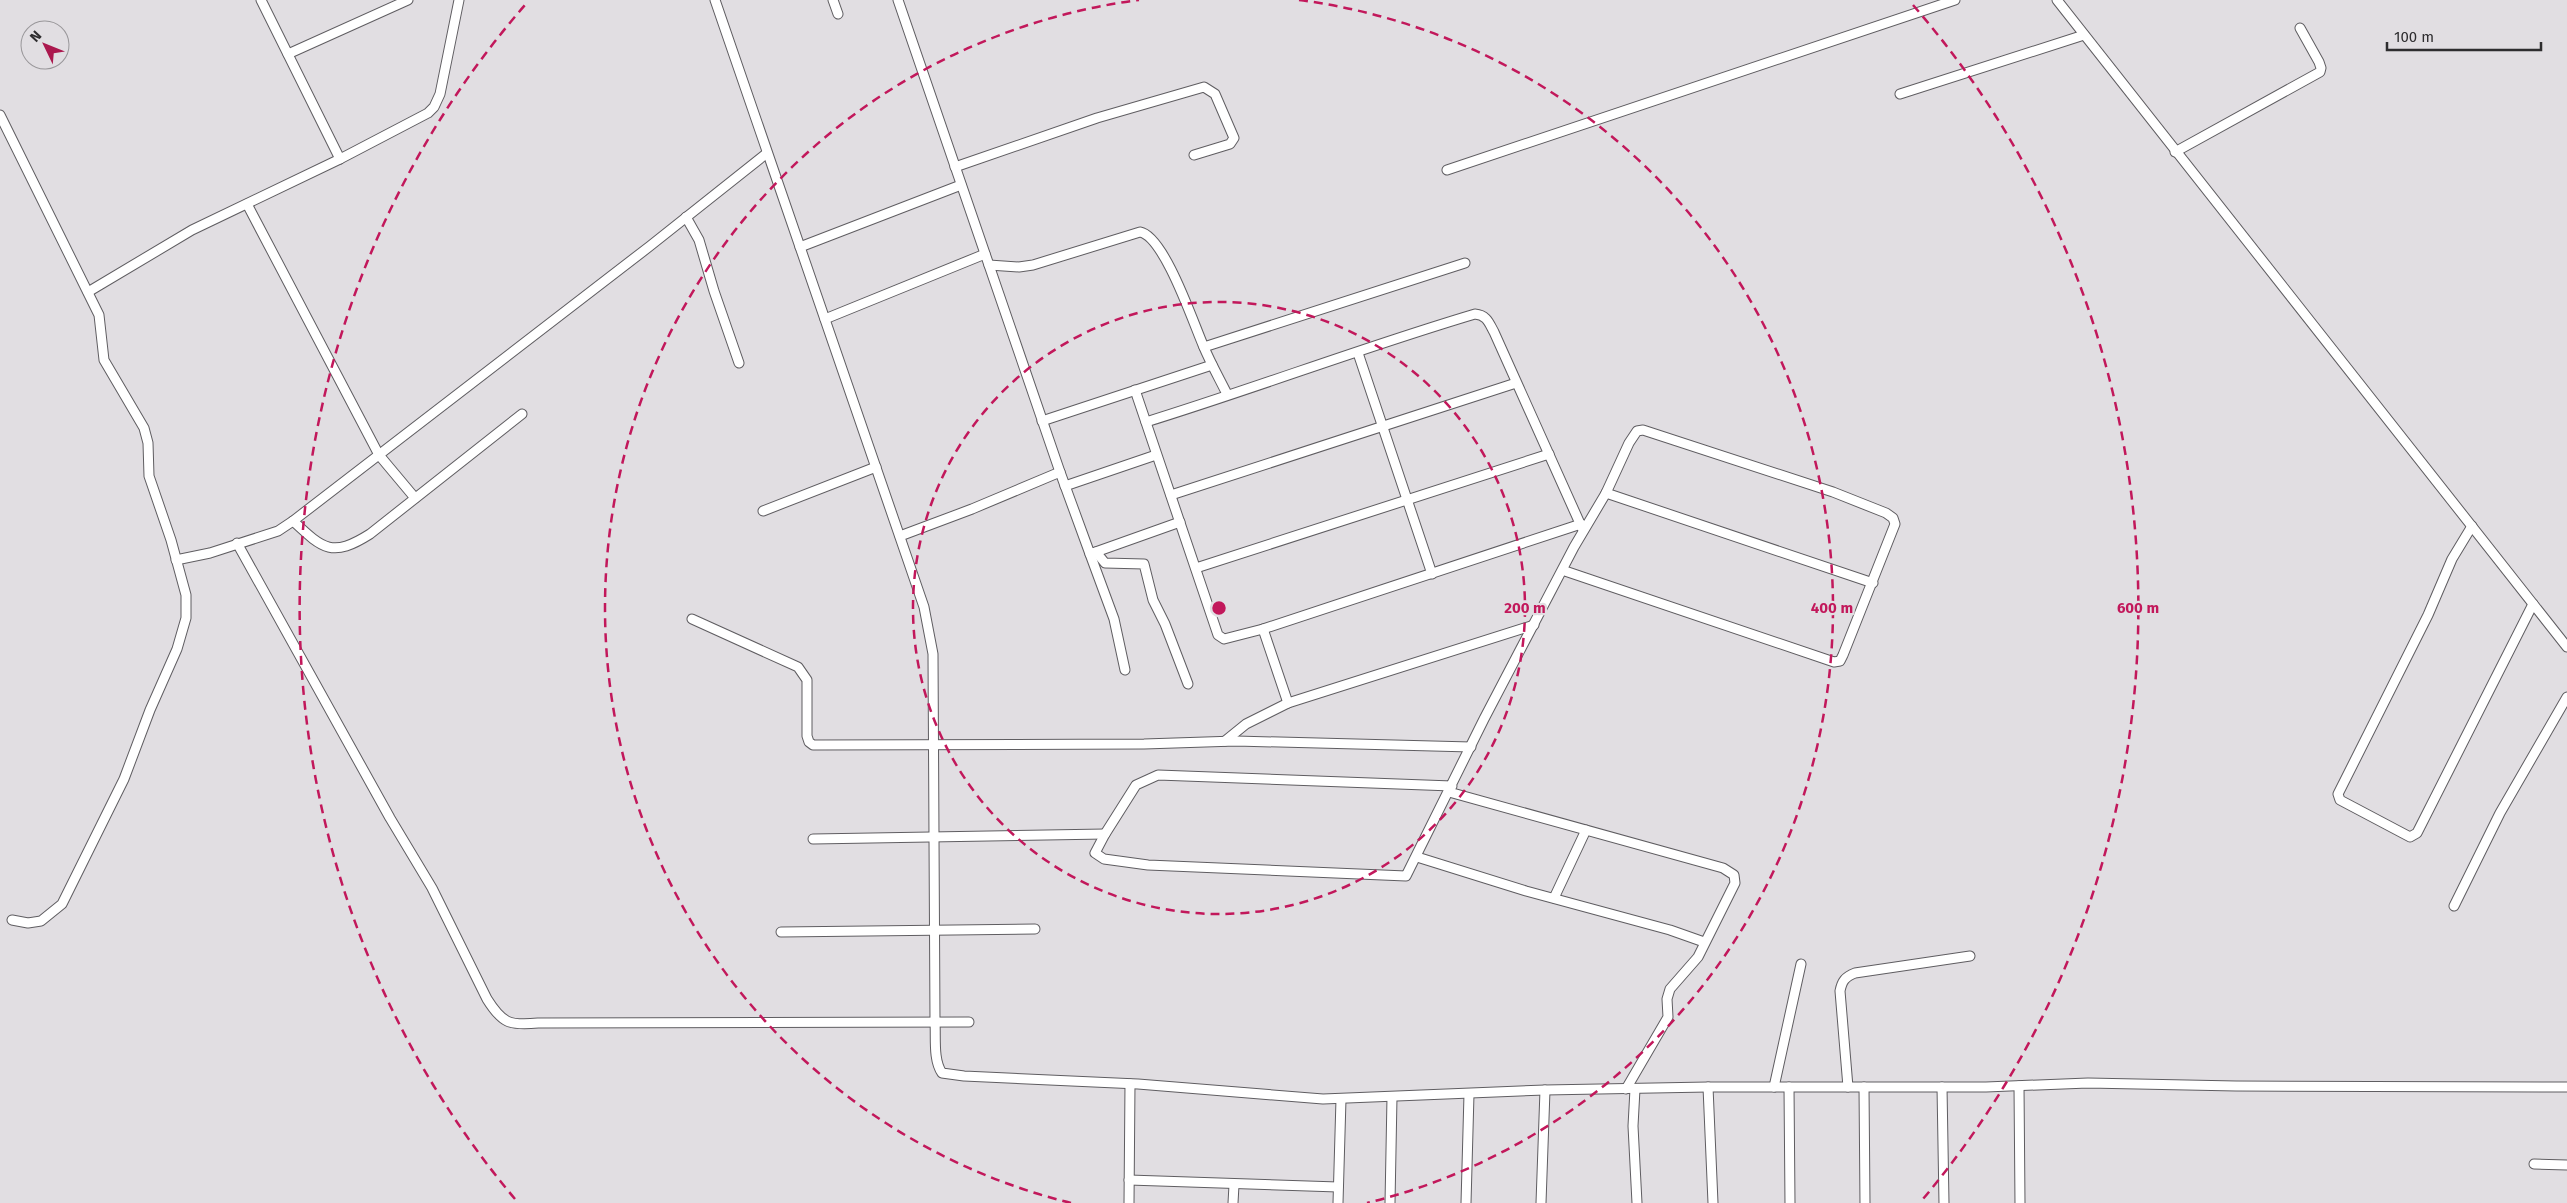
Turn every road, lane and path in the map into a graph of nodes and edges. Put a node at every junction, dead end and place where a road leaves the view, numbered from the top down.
1 (261, 0) edge
2 (408, 0) edge
3 (458, 0) edge
4 (715, 0) edge
5 (834, 0) edge
6 (898, 0) edge
7 (1955, 0) edge
8 (2057, 0) edge
9 (838, 14) dead end
10 (2300, 28) dead end
11 (2084, 35) junction
12 (288, 54) junction
13 (1900, 94) dead end
14 (0, 115) edge
15 (2175, 152) junction
16 (767, 153) junction
17 (1194, 155) dead end
18 (340, 159) junction
19 (956, 167) junction
20 (1448, 170) dead end
21 (962, 185) junction
22 (248, 204) junction
23 (686, 217) junction
24 (800, 247) junction
25 (985, 254) junction
26 (1465, 263) dead end
27 (989, 265) junction
28 (88, 292) junction
29 (825, 319) junction
30 (1204, 347) junction
31 (1358, 353) junction
32 (739, 363) dead end
33 (1212, 365) junction
34 (1516, 383) junction
35 (1135, 390) junction
36 (1227, 394) junction
37 (522, 414) dead end
38 (1042, 421) junction
39 (1146, 422) junction
40 (1383, 426) junction
41 (1549, 454) junction
42 (379, 455) junction
43 (1156, 455) junction
44 (876, 467) junction
45 (1060, 472) junction
46 (1064, 486) junction
47 (1606, 492) junction
48 (1171, 495) junction
49 (415, 498) junction
50 (1408, 501) junction
51 (763, 511) dead end
52 (293, 521) junction
53 (1180, 522) junction
54 (2472, 526) junction
55 (1582, 528) junction
56 (900, 536) junction
57 (237, 543) junction
58 (1093, 553) junction
59 (176, 560) junction
60 (1196, 568) junction
61 (1562, 570) junction
62 (1432, 574) junction
63 (1873, 583) junction
64 (2533, 604) junction
65 (692, 619) dead end
66 (1534, 625) junction
67 (1263, 629) junction
68 (2567, 647) edge
69 (1125, 670) dead end
70 (1188, 684) dead end
71 (2567, 697) edge
72 (1288, 703) junction
73 (1225, 741) junction
74 (934, 744) junction
75 (1471, 747) junction
76 (1450, 789) junction
77 (1586, 830) junction
78 (1105, 834) junction
79 (934, 836) junction
80 (813, 839) dead end
81 (1417, 857) junction
82 (1554, 898) junction
83 (2454, 906) dead end
84 (12, 920) dead end
85 (935, 928) junction
86 (1035, 929) dead end
87 (781, 932) dead end
88 (1704, 942) junction
89 (1970, 956) dead end
90 (1801, 964) dead end
91 (935, 1022) junction
92 (969, 1022) dead end
93 (1130, 1084) junction
94 (2019, 1086) junction
95 (1708, 1087) junction
96 (1774, 1087) junction
97 (1789, 1087) junction
98 (1848, 1087) junction
99 (1864, 1087) junction
100 (1942, 1087) junction
101 (2567, 1087) edge
102 (1630, 1089) junction
103 (1545, 1090) junction
104 (1469, 1094) junction
105 (1392, 1097) junction
106 (1340, 1098) junction
107 (2534, 1164) dead end
108 (2567, 1165) edge
109 (1129, 1180) junction
110 (1234, 1185) junction
111 (1338, 1187) junction
112 (1129, 1203) edge
113 (1233, 1203) edge
114 (1338, 1203) edge
115 (1390, 1203) edge
116 (1466, 1203) edge
117 (1541, 1203) edge
118 (1637, 1203) edge
119 (1713, 1203) edge
120 (1790, 1203) edge
121 (1865, 1203) edge
122 (1944, 1203) edge
123 (2020, 1203) edge

1 - 12 street
2 - 12 street
3 - 18 street
4 - 16 street
5 - 9 street
6 - 19 street
7 - 20 street
8 - 11 street
10 - 15 street
11 - 13 street
11 - 15 street
12 - 18 street
14 - 28 street
15 - 54 street
16 - 23 street
16 - 24 street
17 - 19 street
18 - 22 street
19 - 21 street
21 - 24 street
21 - 25 street
22 - 28 street
22 - 42 street
23 - 32 street
23 - 42 street
24 - 29 street
25 - 27 street
25 - 29 street
26 - 30 street
27 - 30 street
27 - 38 street
28 - 59 street
29 - 44 street
30 - 33 street
31 - 34 street
31 - 36 street
31 - 40 street
33 - 35 street
33 - 36 street
34 - 40 street
34 - 41 street
35 - 38 street
35 - 39 street
36 - 39 street
37 - 49 street
38 - 45 street
39 - 43 street
40 - 48 street
40 - 50 street
41 - 50 street
41 - 55 street
42 - 49 street
42 - 52 street
43 - 46 street
43 - 48 street
44 - 51 street
44 - 56 street
45 - 46 street
45 - 56 street
46 - 58 street
47 - 55 street
47 - 63 street
47 - 63 street
48 - 53 street
49 - 52 street
50 - 60 street
50 - 62 street
52 - 57 street
53 - 58 street
53 - 60 street
54 - 64 street
54 - 64 street
55 - 61 street
55 - 62 street
56 - 74 street
57 - 59 street
57 - 91 street
58 - 69 street
58 - 70 street
59 - 84 street
60 - 67 street
61 - 63 street
61 - 66 street
62 - 67 street
64 - 68 street
65 - 74 street
66 - 72 street
66 - 75 street
67 - 72 street
71 - 83 street
72 - 73 street
73 - 74 street
73 - 75 street
74 - 79 street
75 - 76 street
76 - 77 street
76 - 78 street
76 - 81 street
77 - 82 street
77 - 88 street
78 - 79 street
78 - 81 street
79 - 80 street
79 - 85 street
81 - 82 street
82 - 88 street
85 - 86 street
85 - 87 street
85 - 91 street
88 - 102 street
89 - 98 street
90 - 96 street
91 - 92 street
91 - 93 street
93 - 106 street
93 - 109 street
94 - 100 street
94 - 101 street
94 - 123 street
95 - 96 street
95 - 102 street
95 - 119 street
96 - 97 street
97 - 98 street
97 - 120 street
98 - 99 street
99 - 100 street
99 - 121 street
100 - 122 street
102 - 103 street
102 - 118 street
103 - 104 street
103 - 117 street
104 - 105 street
104 - 116 street
105 - 106 street
105 - 115 street
106 - 111 street
107 - 108 street
109 - 110 street
109 - 112 street
110 - 111 street
110 - 113 street
111 - 114 street

